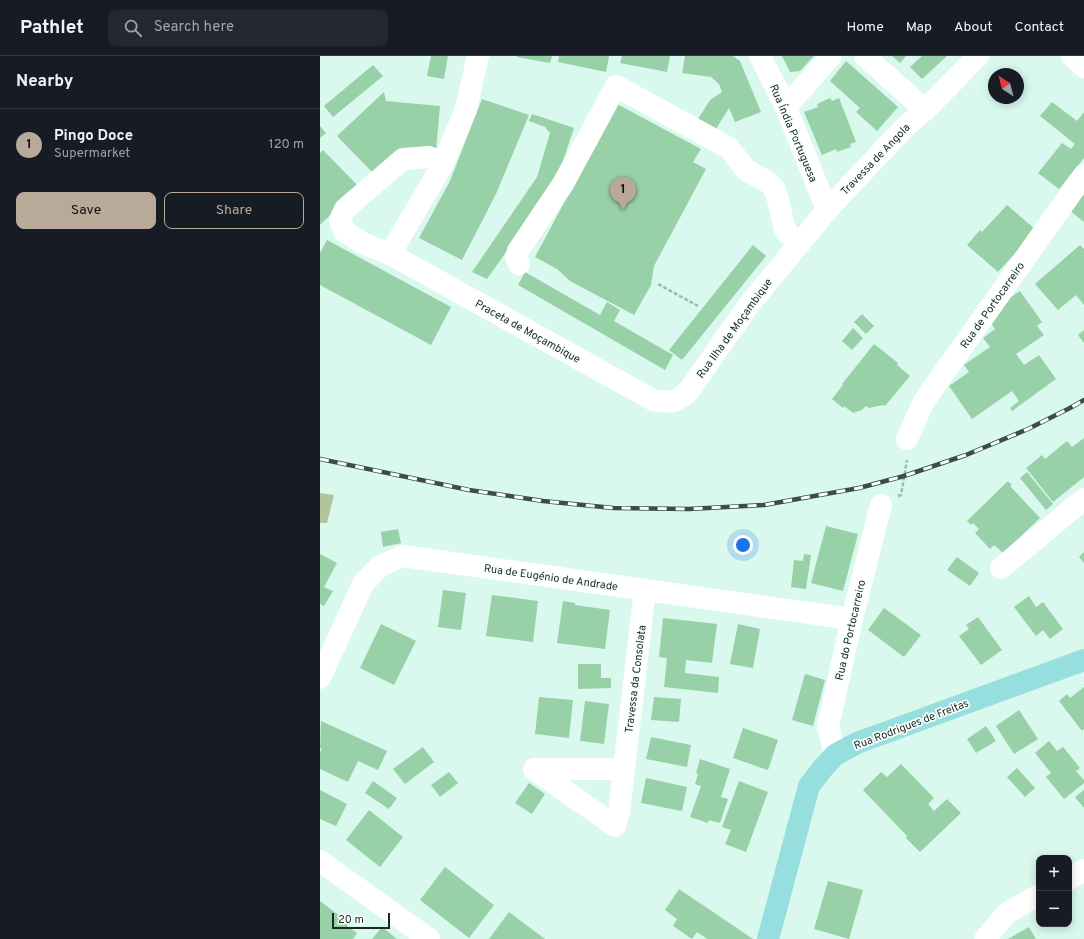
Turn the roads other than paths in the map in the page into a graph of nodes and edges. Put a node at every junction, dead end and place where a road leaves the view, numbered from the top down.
1 (478, 56) edge
2 (760, 56) edge
3 (831, 56) edge
4 (865, 56) edge
5 (978, 56) edge
6 (1072, 56) edge
7 (1084, 67) edge
8 (786, 107) junction
9 (925, 110) junction
10 (443, 164) junction
11 (1084, 175) edge
12 (826, 210) junction
13 (800, 243) junction
14 (390, 254) junction
15 (520, 264) dead end
16 (668, 403) joint
17 (907, 440) road end
18 (1084, 499) edge
19 (881, 505) road end
20 (1001, 568) dead end
21 (645, 590) junction
22 (852, 619) junction
23 (1084, 660) edge
24 (320, 678) edge
25 (835, 755) junction
26 (624, 769) dead end
27 (320, 861) edge
28 (1036, 897) edge
29 (429, 939) edge
30 (768, 939) edge
31 (985, 939) edge

1 - 10 street
2 - 8 street, Rua Índia Portuguesa
3 - 8 street
4 - 9 street
5 - 9 street, Travessa de Angola
6 - 7 street
8 - 12 street, Rua Índia Portuguesa
9 - 12 street, Travessa de Angola
10 - 14 street
10 - 14 street, Praceta de Moçambique
11 - 17 street, Rua de Portocarreiro
12 - 13 street, Rua Ilha de Moçambique
13 - 15 street
13 - 16 street, Rua Ilha de Moçambique
14 - 16 street, Praceta de Moçambique
18 - 20 street
19 - 22 street, Rua do Portocarreiro
21 - 22 street, Rua de Eugénio de Andrade
21 - 24 street, Rua de Eugénio de Andrade
21 - 26 street, Travessa da Consolata
22 - 25 street, Rua do Portocarreiro
23 - 25 main road, Rua Rodrigues de Freitas
25 - 30 main road, Rua Rodrigues de Freitas
27 - 29 street
28 - 31 street

